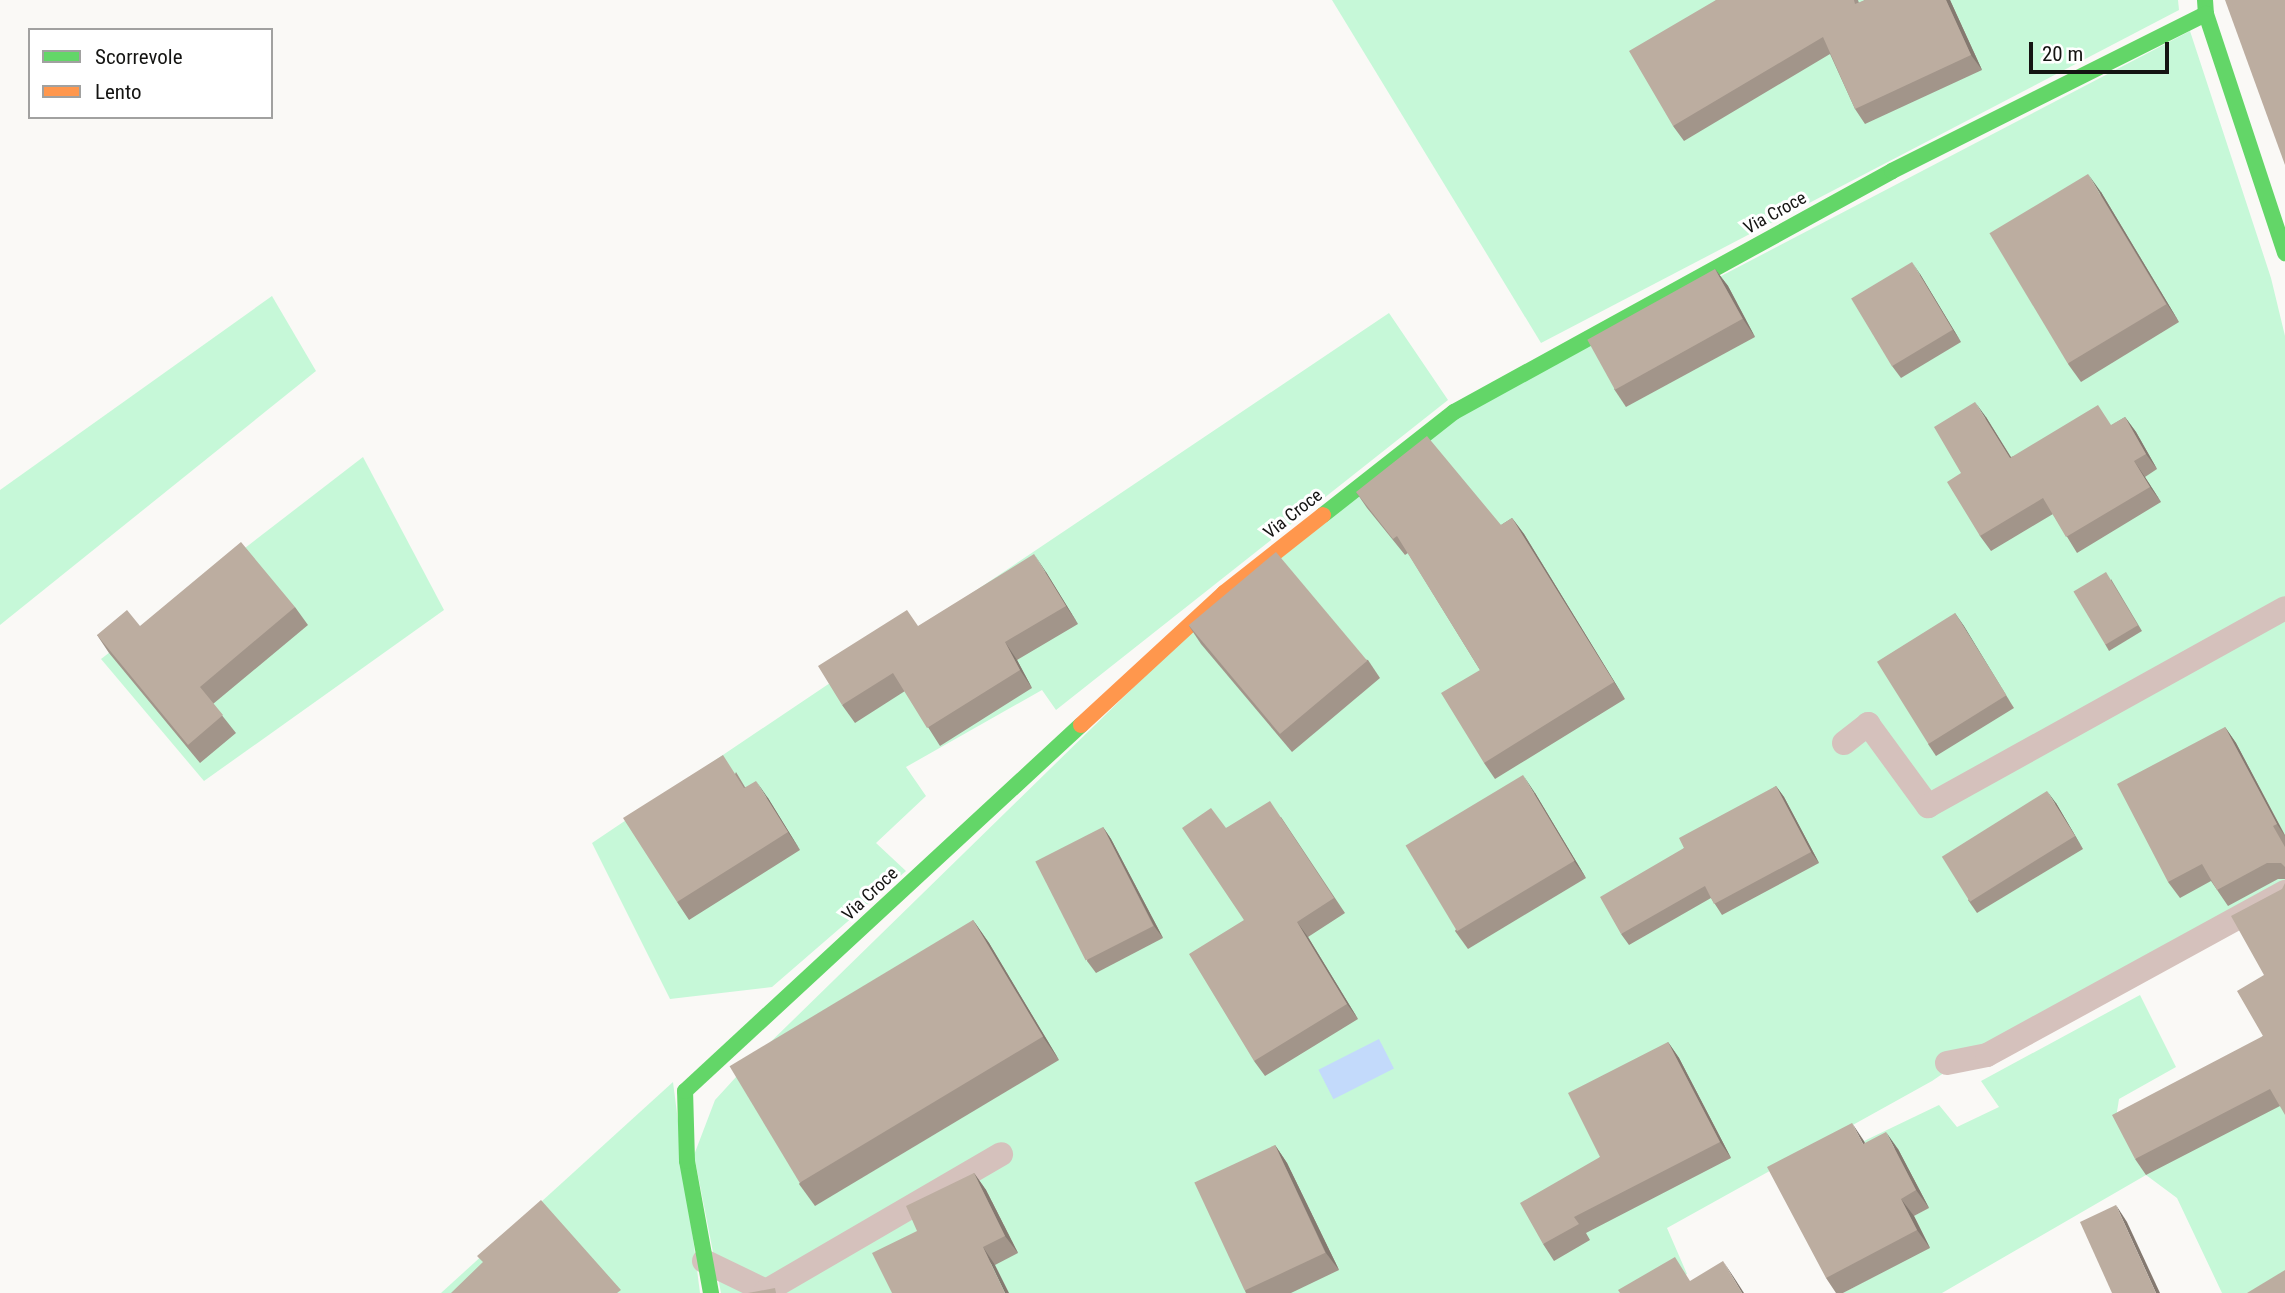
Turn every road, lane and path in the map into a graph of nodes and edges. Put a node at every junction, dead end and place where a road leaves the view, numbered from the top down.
1 (2205, 7) edge
2 (2285, 253) edge
3 (2285, 608) edge
4 (1844, 743) dead end
5 (2285, 892) edge
6 (1947, 1063) dead end
7 (1001, 1154) dead end
8 (704, 1261) junction
9 (711, 1293) edge

1 - 2 street
1 - 8 street, Via Croce
3 - 4 lane
5 - 6 lane
7 - 8 lane
8 - 9 street, Via Croce

